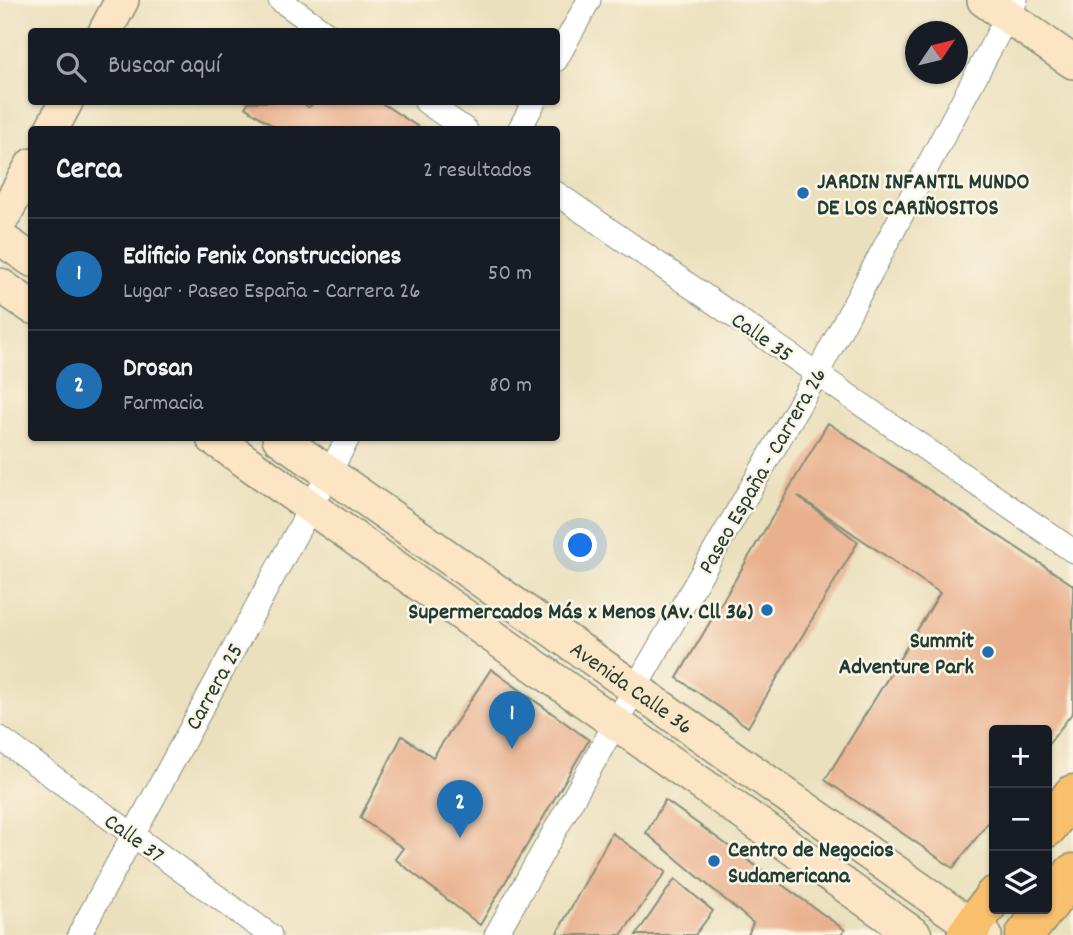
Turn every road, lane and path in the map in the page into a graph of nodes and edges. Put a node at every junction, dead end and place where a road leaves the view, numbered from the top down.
1 (122, 0) edge
2 (280, 0) edge
3 (589, 0) edge
4 (1002, 5) edge
5 (107, 28) edge
6 (319, 28) edge
7 (560, 53) edge
8 (1073, 62) edge
9 (64, 105) edge
10 (430, 105) edge
11 (532, 105) edge
12 (53, 126) edge
13 (460, 126) edge
14 (521, 126) edge
15 (28, 172) edge
16 (560, 195) edge
17 (0, 222) edge
18 (0, 238) edge
19 (28, 257) edge
20 (0, 285) edge
21 (28, 304) edge
22 (817, 374) junction
23 (218, 441) edge
24 (283, 441) edge
25 (346, 441) edge
26 (329, 473) junction
27 (310, 507) junction
28 (1073, 551) edge
29 (635, 689) junction
30 (615, 724) junction
31 (0, 738) edge
32 (1073, 794) edge
33 (1052, 821) edge
34 (132, 834) junction
35 (1073, 873) edge
36 (1052, 900) edge
37 (1041, 914) edge
38 (979, 923) edge
39 (79, 935) edge
40 (270, 935) edge
41 (496, 935) edge
42 (915, 935) edge
43 (1025, 935) edge

1 - 5 main road
2 - 6 street
3 - 7 street
4 - 8 main road
4 - 22 street, Paseo España - Carrera 26
9 - 12 main road
10 - 13 street
11 - 14 street
15 - 17 main road
16 - 22 street, Calle 35
18 - 19 main road
20 - 21 main road
22 - 28 street, Calle 35
22 - 29 street, Paseo España - Carrera 26
23 - 27 main road, Avenida Calle 36
24 - 26 main road, Avenida Calle 36
25 - 26 street, Carrera 25
26 - 27 street, Carrera 25
26 - 29 main road, Avenida Calle 36
27 - 30 main road, Avenida Calle 36
27 - 34 street, Carrera 25
29 - 30 street, Paseo España - Carrera 26
29 - 38 main road, Avenida Calle 36
30 - 41 street, Paseo España - Carrera 26
30 - 42 main road, Avenida Calle 36
31 - 34 street, Calle 37
32 - 33 highway
34 - 39 street, Carrera 25
34 - 40 street, Calle 37
35 - 36 highway
37 - 43 highway

